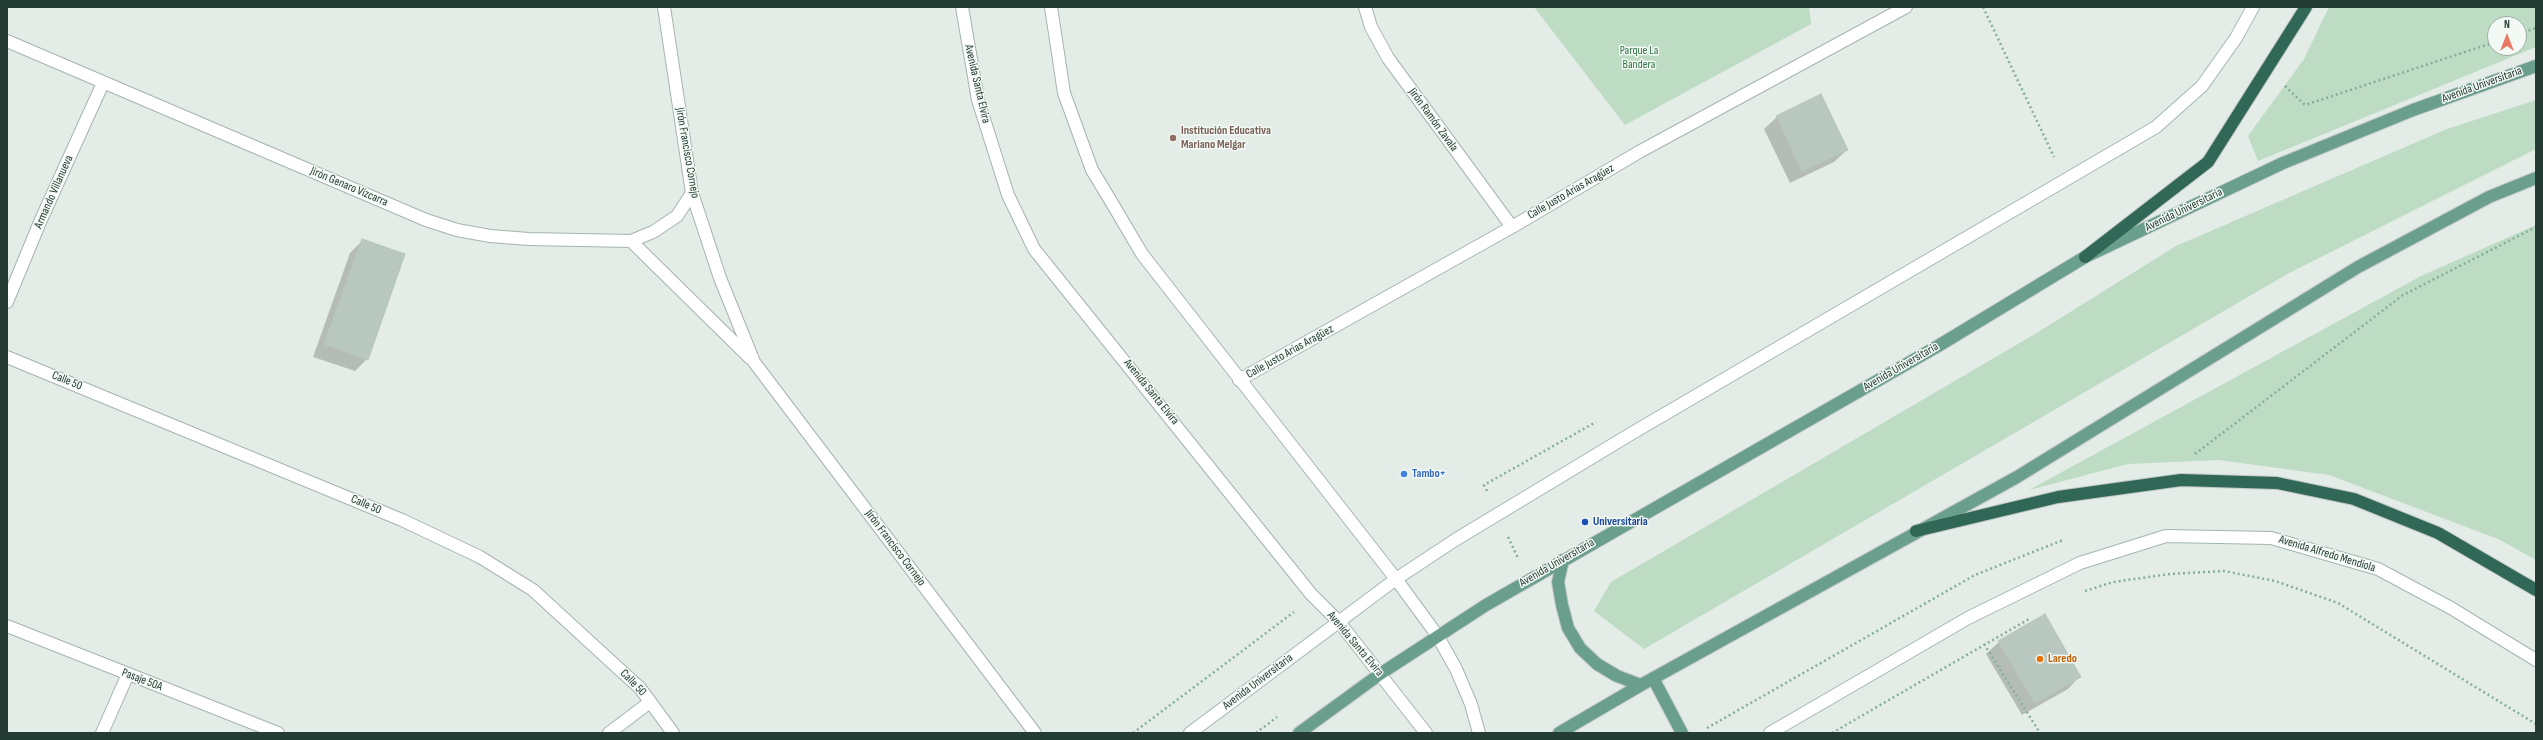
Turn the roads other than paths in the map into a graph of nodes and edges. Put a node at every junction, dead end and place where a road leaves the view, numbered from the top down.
1 (664, 7) edge
2 (962, 7) edge
3 (1051, 7) edge
4 (1365, 7) edge
5 (1906, 7) edge
6 (2253, 7) edge
7 (2306, 7) edge
8 (7, 41) edge
9 (2536, 66) edge
10 (103, 83) junction
11 (2536, 178) edge
12 (692, 193) junction
13 (1512, 226) junction
14 (631, 241) junction
15 (2086, 257) junction
16 (7, 302) edge
17 (7, 357) edge
18 (754, 362) junction
19 (1239, 380) junction
20 (1916, 531) junction
21 (1563, 560) junction
22 (1396, 579) junction
23 (2536, 590) edge
24 (1339, 622) junction
25 (7, 626) edge
26 (1437, 635) junction
27 (2536, 660) edge
28 (128, 674) junction
29 (1380, 674) junction
30 (1653, 678) junction
31 (1641, 685) junction
32 (650, 702) junction
33 (102, 733) edge
34 (278, 733) edge
35 (609, 733) edge
36 (673, 733) edge
37 (1035, 733) edge
38 (1190, 733) edge
39 (1299, 733) edge
40 (1426, 733) edge
41 (1479, 733) edge
42 (1559, 733) edge
43 (1682, 733) edge
44 (1770, 733) edge

1 - 12 street, Jirón Francisco Cornejo
2 - 24 street, Avenida Santa Elvira
3 - 19 street
4 - 13 street, Jirón Ramón Zavala
5 - 13 street, Calle Justo Arias Aragüez
6 - 22 street, Avenida Universitaria
7 - 15 highway
8 - 10 street, Jirón Genaro Vizcarra
9 - 15 main road, Avenida Universitaria
10 - 14 street, Jirón Genaro Vizcarra
10 - 16 street, Armando Villanueva
11 - 20 main road
12 - 14 street, Jirón Genaro Vizcarra
12 - 18 street, Jirón Francisco Cornejo
13 - 19 street, Calle Justo Arias Aragüez
14 - 18 street, Jirón Francisco Cornejo
15 - 21 main road, Avenida Universitaria
17 - 32 street, Calle 50
18 - 37 street, Jirón Francisco Cornejo
19 - 22 street
20 - 23 highway
20 - 30 main road
21 - 26 main road, Avenida Universitaria
21 - 31 main road
22 - 24 street, Avenida Universitaria
22 - 26 street
24 - 29 street, Avenida Santa Elvira
24 - 38 street, Avenida Universitaria
25 - 28 street, Pasaje 50A
26 - 29 main road, Avenida Universitaria
26 - 41 street
27 - 44 street, Avenida Alfredo Mendiola
28 - 33 street
28 - 34 street, Pasaje 50A
29 - 39 main road, Avenida Universitaria
29 - 40 street, Avenida Santa Elvira
30 - 31 main road
30 - 43 main road
31 - 42 main road
32 - 35 street
32 - 36 street, Calle 50

